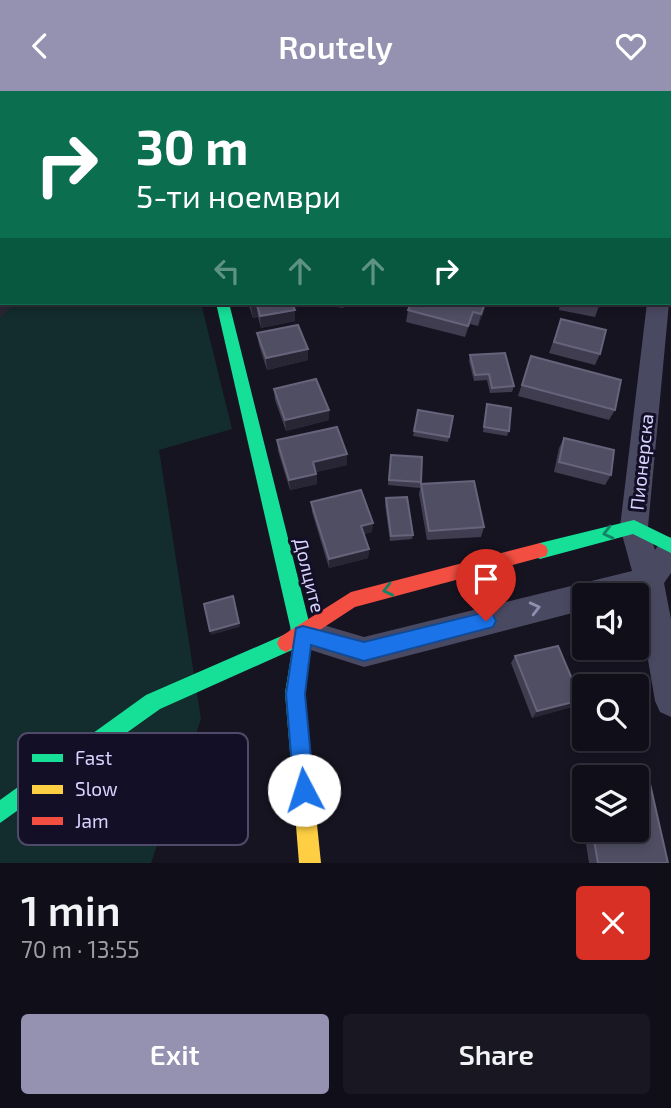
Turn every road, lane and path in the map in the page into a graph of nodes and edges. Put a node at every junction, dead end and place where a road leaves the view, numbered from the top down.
1 (222, 305) edge
2 (658, 305) edge
3 (634, 527) junction
4 (671, 548) edge
5 (649, 580) junction
6 (636, 583) edge
7 (572, 599) edge
8 (303, 634) junction
9 (671, 701) edge
10 (110, 733) edge
11 (18, 800) edge
12 (0, 813) edge
13 (310, 863) edge

1 - 8 street, Долците
2 - 3 street, Пионерска
3 - 4 street
3 - 5 street, Пионерска
3 -> 8 street
4 - 5 street
5 - 6 street
5 - 9 street, Пионерска
8 -> 7 street
8 - 10 street
8 - 13 street, Долците
11 - 12 street

